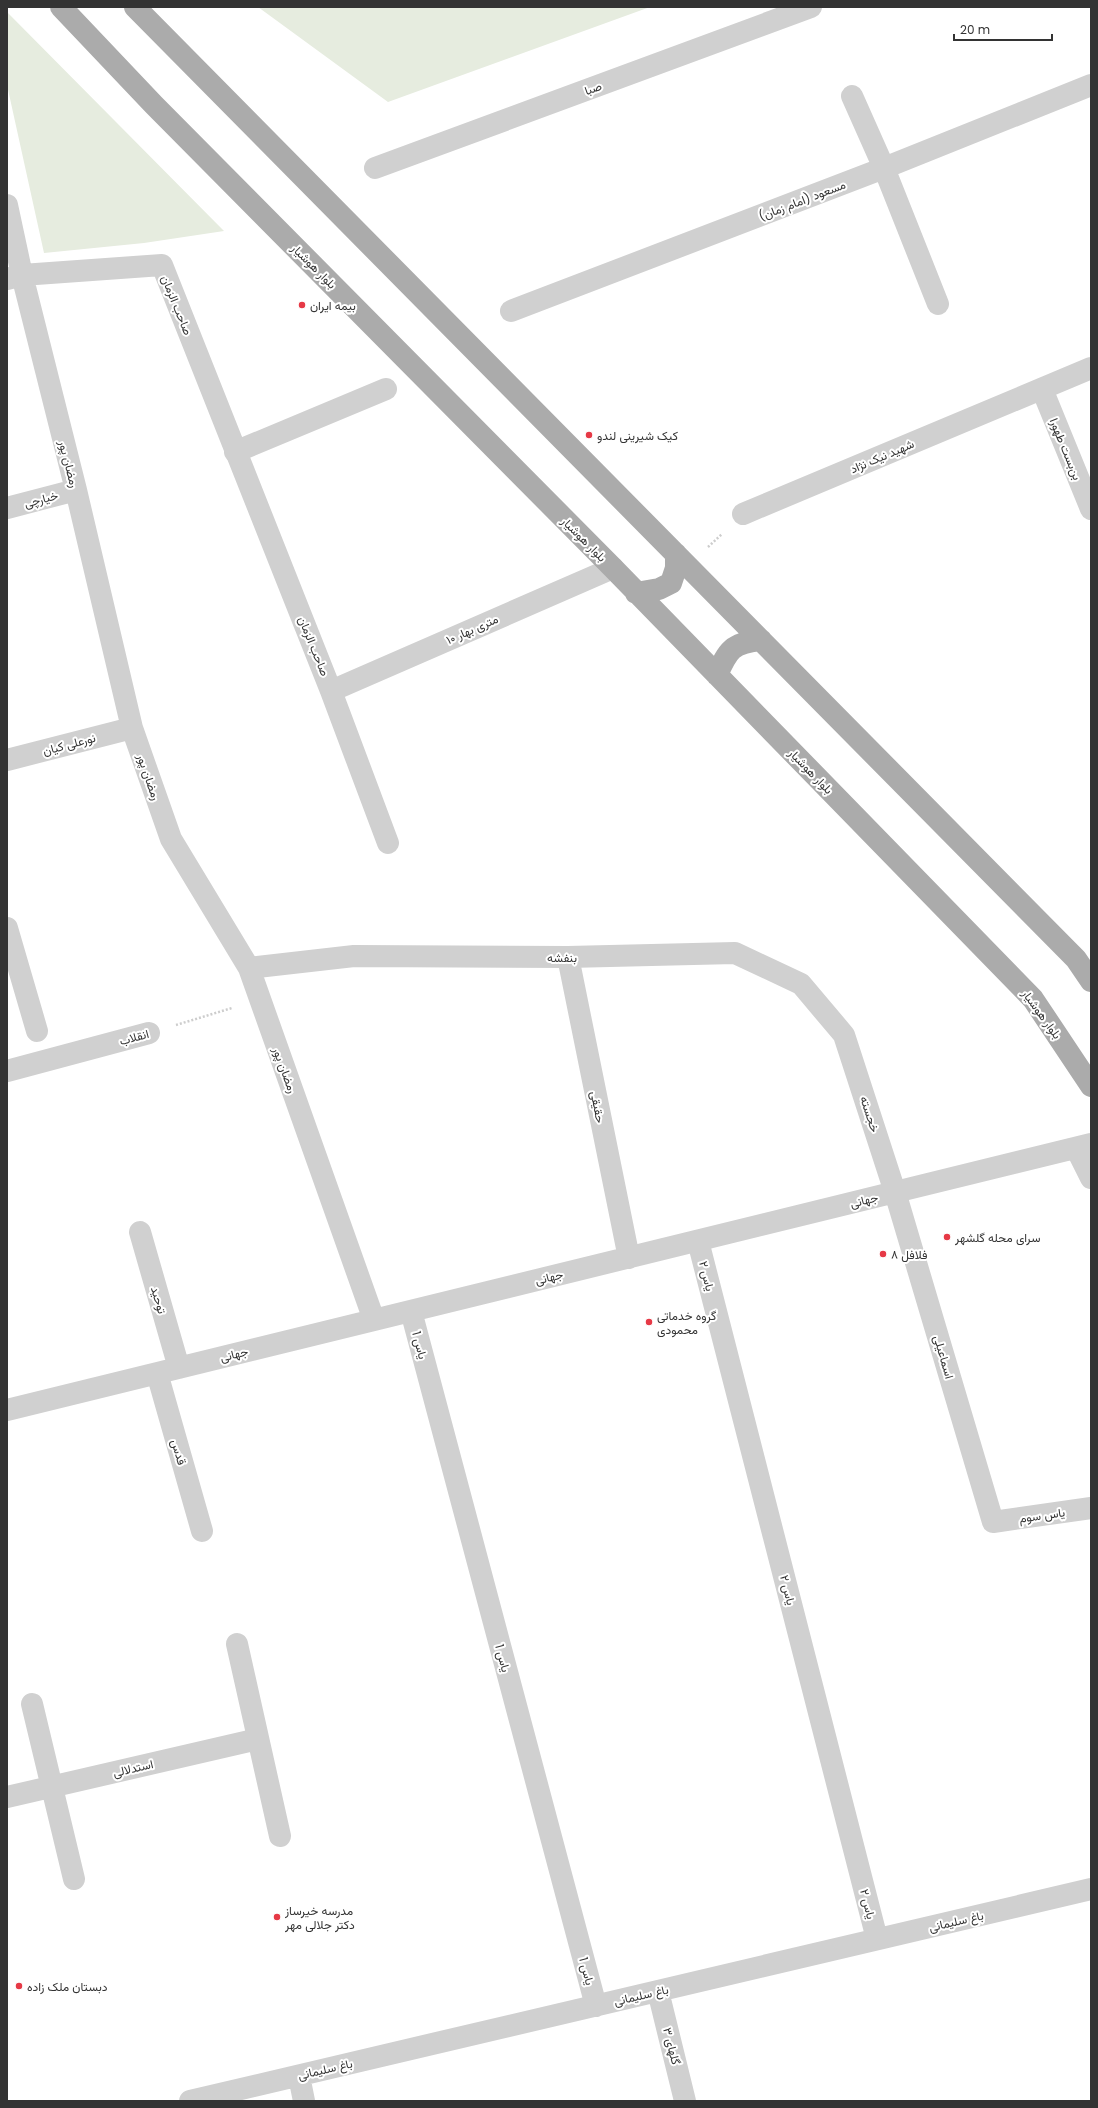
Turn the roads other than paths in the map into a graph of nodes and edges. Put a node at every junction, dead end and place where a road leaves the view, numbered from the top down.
1 (61, 7) edge
2 (135, 7) edge
3 (810, 7) edge
4 (1091, 85) edge
5 (852, 96) dead end
6 (375, 168) dead end
7 (884, 168) junction
8 (7, 205) edge
9 (14, 277) edge
10 (938, 304) dead end
11 (511, 311) dead end
12 (1091, 368) edge
13 (386, 389) dead end
14 (1042, 389) junction
15 (235, 452) junction
16 (76, 490) junction
17 (7, 508) edge
18 (1091, 509) edge
19 (743, 514) road end
20 (682, 560) junction
21 (613, 568) junction
22 (636, 593) junction
23 (761, 640) junction
24 (717, 675) junction
25 (331, 691) junction
26 (132, 728) junction
27 (7, 760) edge
28 (388, 842) dead end
29 (7, 928) edge
30 (568, 957) junction
31 (249, 968) junction
32 (1091, 981) edge
33 (15, 984) edge
34 (37, 1031) dead end
35 (149, 1033) road end
36 (844, 1035) joint
37 (7, 1071) edge
38 (1091, 1086) edge
39 (1084, 1146) edge
40 (1091, 1178) edge
41 (896, 1192) junction
42 (140, 1232) dead end
43 (698, 1241) junction
44 (629, 1258) junction
45 (411, 1311) junction
46 (374, 1320) junction
47 (179, 1368) junction
48 (157, 1373) junction
49 (7, 1410) edge
50 (1091, 1508) edge
51 (992, 1522) joint
52 (202, 1531) dead end
53 (237, 1644) dead end
54 (32, 1704) dead end
55 (258, 1738) junction
56 (53, 1786) junction
57 (7, 1797) edge
58 (280, 1836) dead end
59 (74, 1879) dead end
60 (1091, 1889) edge
61 (877, 1939) junction
62 (658, 1991) junction
63 (596, 2006) junction
64 (298, 2076) junction
65 (190, 2101) edge
66 (304, 2101) edge
67 (685, 2101) edge

1 - 21 main road, بلوار هوشیار
2 - 20 main road
3 - 6 street, صبا
4 - 7 street, مسعود (امام زمان)
5 - 7 street
7 - 10 street
7 - 11 street, مسعود (امام زمان)
8 - 9 street, رمضان پور
9 - 15 street, صاحب الزمان
9 - 16 street, رمضان پور
12 - 14 street, شهید نیک نژاد
13 - 15 street
14 - 18 street, بن‌بست طهورا
14 - 19 street, شهید نیک نژاد
15 - 25 street, صاحب الزمان
16 - 17 street, خیارچی
16 - 26 street, رمضان پور
20 - 22 main road
20 - 23 main road
21 - 22 main road, بلوار هوشیار
21 - 25 street, ۱۰ متری بهار
22 - 24 main road, بلوار هوشیار
23 - 24 main road
23 - 32 main road
24 - 38 main road, بلوار هوشیار
25 - 28 street, صاحب الزمان
26 - 27 street, نورعلی کیان
26 - 31 street, رمضان پور
29 - 33 street
30 - 31 street, بنفشه
30 - 36 street, بنفشه
30 - 44 street, حقیقی
31 - 46 street, رمضان پور
33 - 34 street
35 - 37 street, انقلاب
36 - 41 street, خجسته
39 - 40 street
39 - 41 street, جهانی
41 - 43 street, جهانی
41 - 51 street, اسماعیلی
42 - 47 street, توحید
43 - 44 street, جهانی
43 - 61 street, یاس ۲
44 - 45 street, جهانی
45 - 46 street, جهانی
45 - 63 street, یاس 1
46 - 47 street, جهانی
47 - 48 street, جهانی
48 - 49 street, جهانی
48 - 52 street, قدس
50 - 51 street, یاس سوم
53 - 55 street
54 - 56 street
55 - 56 street, استدلالی
55 - 58 street
56 - 57 street, استدلالی
56 - 59 street
60 - 61 street, باغ سلیمانی
61 - 62 street, باغ سلیمانی
62 - 63 street, باغ سلیمانی
62 - 67 street, گلهای ۳
63 - 64 street, باغ سلیمانی
64 - 65 street, باغ سلیمانی
64 - 66 street

